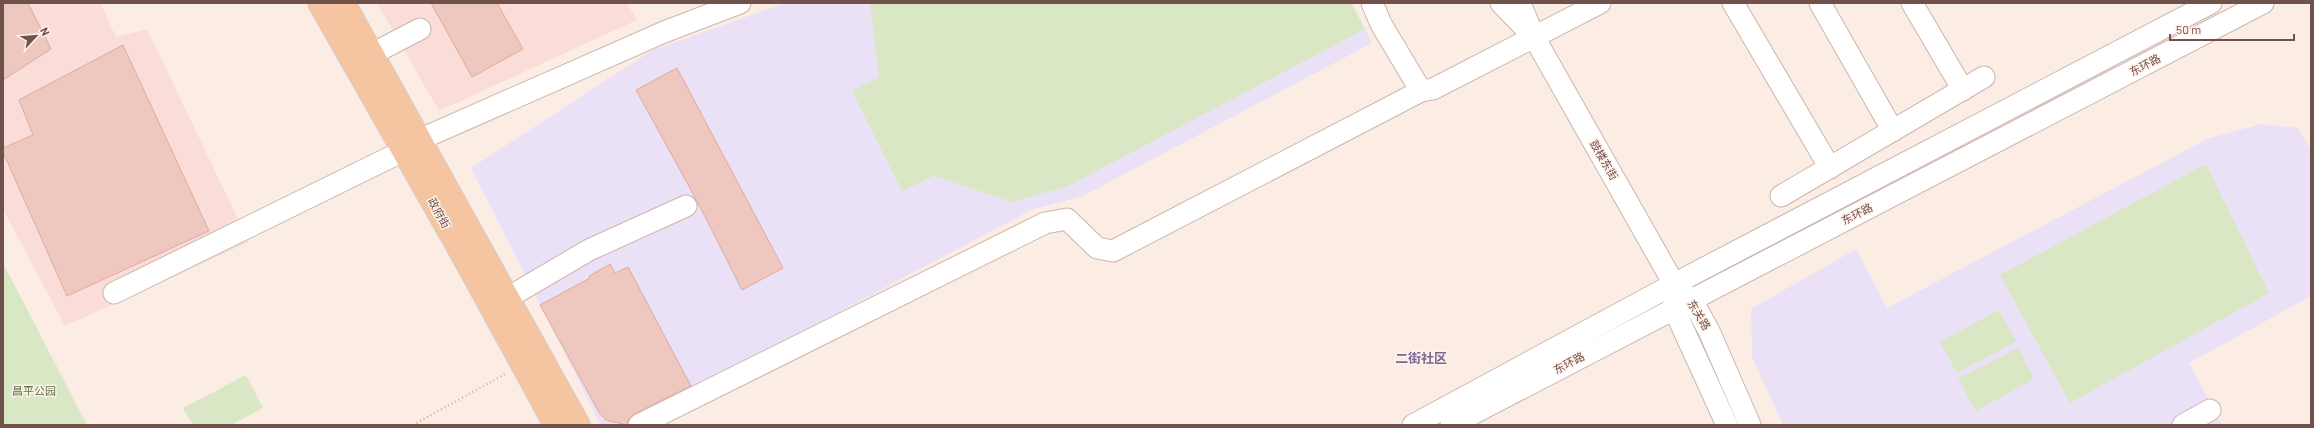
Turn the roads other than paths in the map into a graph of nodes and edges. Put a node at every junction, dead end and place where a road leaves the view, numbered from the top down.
1 (319, 3) edge
2 (344, 3) edge
3 (740, 3) edge
4 (1372, 3) edge
5 (1501, 3) edge
6 (1520, 3) edge
7 (1600, 3) edge
8 (1733, 3) edge
9 (1820, 3) edge
10 (1912, 3) edge
11 (2263, 3) edge
12 (2207, 4) edge
13 (2219, 26) junction
14 (420, 29) dead end
15 (1534, 37) junction
16 (372, 54) junction
17 (1984, 77) dead end
18 (1963, 90) junction
19 (1421, 91) junction
20 (1893, 131) junction
21 (412, 145) junction
22 (1830, 168) junction
23 (1781, 196) dead end
24 (686, 206) dead end
25 (1674, 284) junction
26 (114, 293) dead end
27 (509, 297) junction
28 (1683, 304) junction
29 (2210, 410) dead end
30 (555, 425) edge
31 (579, 425) edge
32 (639, 425) edge
33 (1413, 425) edge
34 (1451, 425) edge
35 (1727, 425) edge
36 (1750, 425) edge
37 (2183, 425) edge

1 - 21 main road, 政府街
2 - 16 main road, 政府街
3 - 21 street
4 - 19 street
5 - 15 street, 鼓楼东街
6 - 15 street, 鼓楼东街
7 - 15 street
8 - 22 street
9 - 20 street
10 - 18 street
11 - 13 street, 东环路
12 - 13 street
12 - 25 street, 东环路
13 - 28 street, 东环路
14 - 16 street
15 - 19 street
15 - 25 street, 鼓楼东街
16 - 21 main road, 政府街
17 - 18 street
18 - 20 street
19 - 32 street
20 - 22 street
21 - 26 street
21 - 27 main road, 政府街
21 - 30 main road, 政府街
22 - 23 street
24 - 27 street
25 - 28 street, 东关路
25 - 33 street, 东环路
27 - 31 main road, 政府街
28 - 34 street, 东环路
28 - 35 street, 东关路
28 - 36 street, 东关路
29 - 37 street

